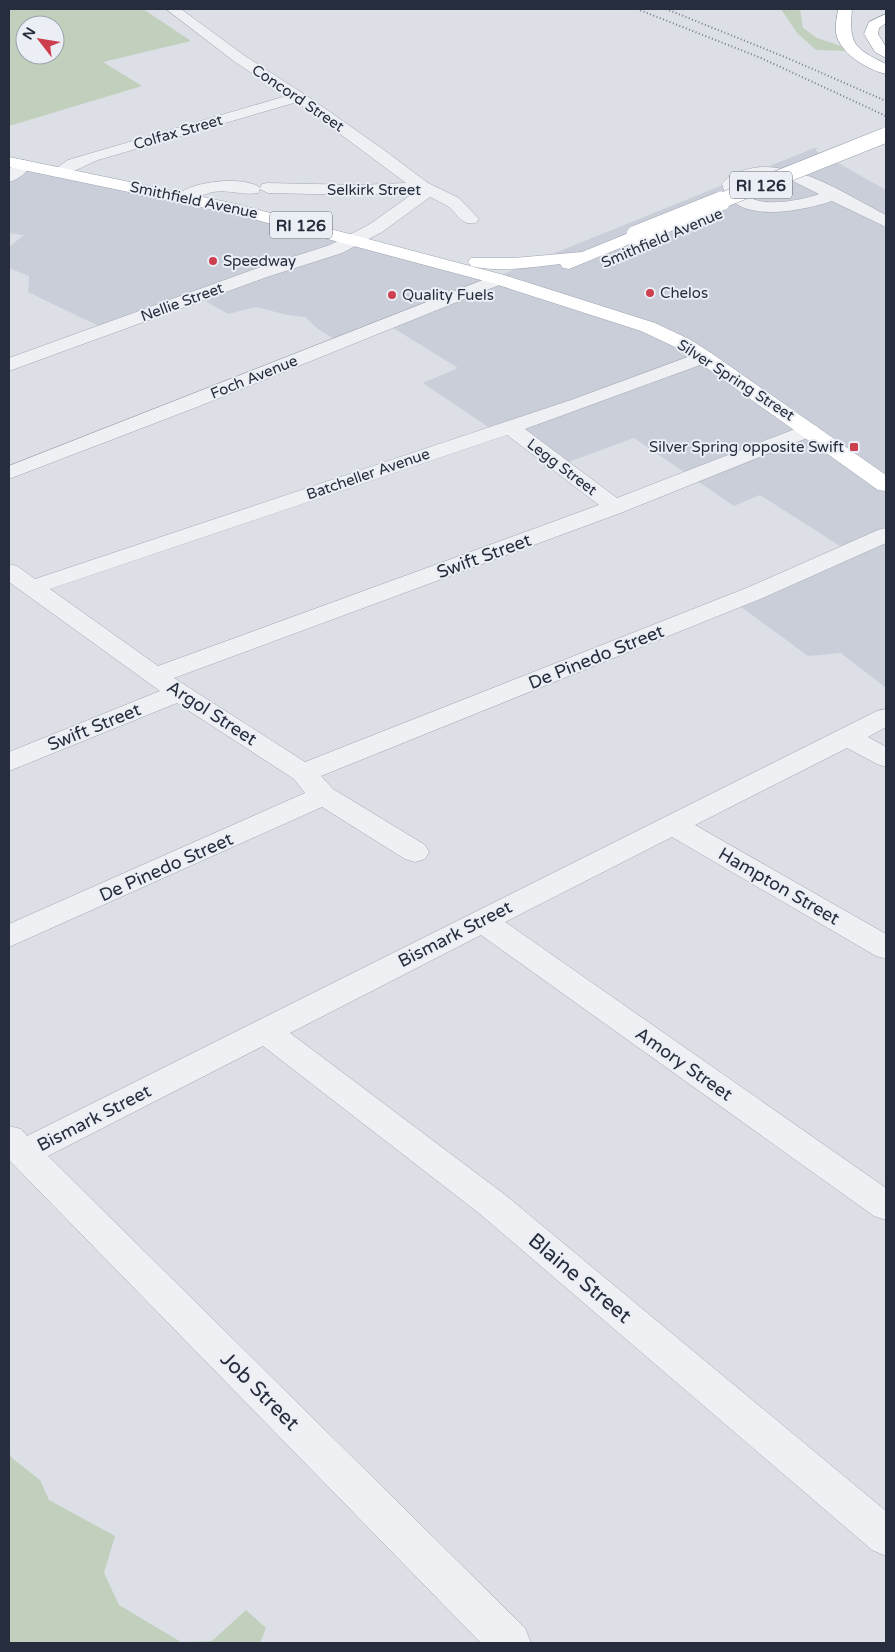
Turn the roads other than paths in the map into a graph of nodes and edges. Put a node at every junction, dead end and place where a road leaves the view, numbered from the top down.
1 (173, 9) edge
2 (845, 9) edge
3 (886, 18) edge
4 (886, 54) edge
5 (886, 70) edge
6 (298, 97) junction
7 (886, 135) edge
8 (886, 147) edge
9 (17, 163) edge
10 (59, 172) junction
11 (9, 177) edge
12 (426, 188) junction
13 (833, 195) junction
14 (184, 198) junction
15 (470, 219) dead end
16 (886, 222) edge
17 (641, 239) junction
18 (356, 240) junction
19 (418, 257) junction
20 (584, 257) junction
21 (498, 279) junction
22 (522, 286) junction
23 (543, 292) junction
24 (704, 357) junction
25 (9, 365) edge
26 (509, 426) junction
27 (810, 430) junction
28 (9, 473) edge
29 (886, 485) edge
30 (615, 507) junction
31 (886, 536) edge
32 (9, 572) edge
33 (31, 588) junction
34 (155, 676) junction
35 (179, 693) junction
36 (886, 717) edge
37 (848, 737) junction
38 (886, 758) edge
39 (9, 762) edge
40 (303, 773) junction
41 (323, 796) junction
42 (671, 824) junction
43 (415, 852) dead end
44 (482, 921) junction
45 (9, 936) edge
46 (886, 948) edge
47 (265, 1031) junction
48 (16, 1146) edge
49 (886, 1206) edge
50 (886, 1536) edge
51 (510, 1643) edge

1 - 6 street, Concord Street
2 - 5 main road
3 - 4 main road
6 - 10 street, Colfax Street
6 - 12 street, Concord Street
7 - 17 main road, Smithfield Avenue / RI 126, bridge
8 - 17 main road, Smithfield Avenue / RI 126
9 - 10 main road, Smithfield Avenue / RI 126
9 - 11 street
10 - 14 main road, Smithfield Avenue / RI 126
12 - 14 street, Selkirk Street
12 - 15 street, Selkirk Street
12 - 18 street, Nellie Street
13 - 13 street
13 - 16 street
14 - 18 main road, Smithfield Avenue / RI 126
17 - 20 main road, Smithfield Avenue / RI 126
17 - 23 main road, Smithfield Avenue / RI 126
18 - 19 main road, Smithfield Avenue / RI 126
18 - 25 street, Nellie Street
19 - 20 main road
19 - 21 main road, Smithfield Avenue / RI 126
20 - 22 main road, Smithfield Avenue
21 - 22 main road, Smithfield Avenue / RI 126
21 - 28 street, Foch Avenue
22 - 23 main road, Smithfield Avenue / RI 126
23 - 24 main road, Silver Spring Street
24 - 26 street, Batcheller Avenue
24 - 27 main road, Silver Spring Street
26 - 30 street, Legg Street
26 - 33 street, Batcheller Avenue
27 - 29 main road, Silver Spring Street
27 - 30 street, Swift Street
30 - 34 street, Swift Street
31 - 40 street, De Pinedo Street
32 - 33 street, Argol Street
33 - 34 street, Argol Street
34 - 35 street, Argol Street
35 - 39 street, Swift Street
35 - 40 street, Argol Street
36 - 37 street, Bismark Street
37 - 38 street
37 - 42 street, Bismark Street
40 - 41 street, Argol Street
41 - 43 street, Argol Street
41 - 45 street, De Pinedo Street
42 - 44 street, Bismark Street
42 - 46 street, Hampton Street
44 - 47 street, Bismark Street
44 - 49 street, Amory Street
47 - 48 street, Bismark Street
47 - 50 street, Blaine Street
48 - 51 street, Job Street

